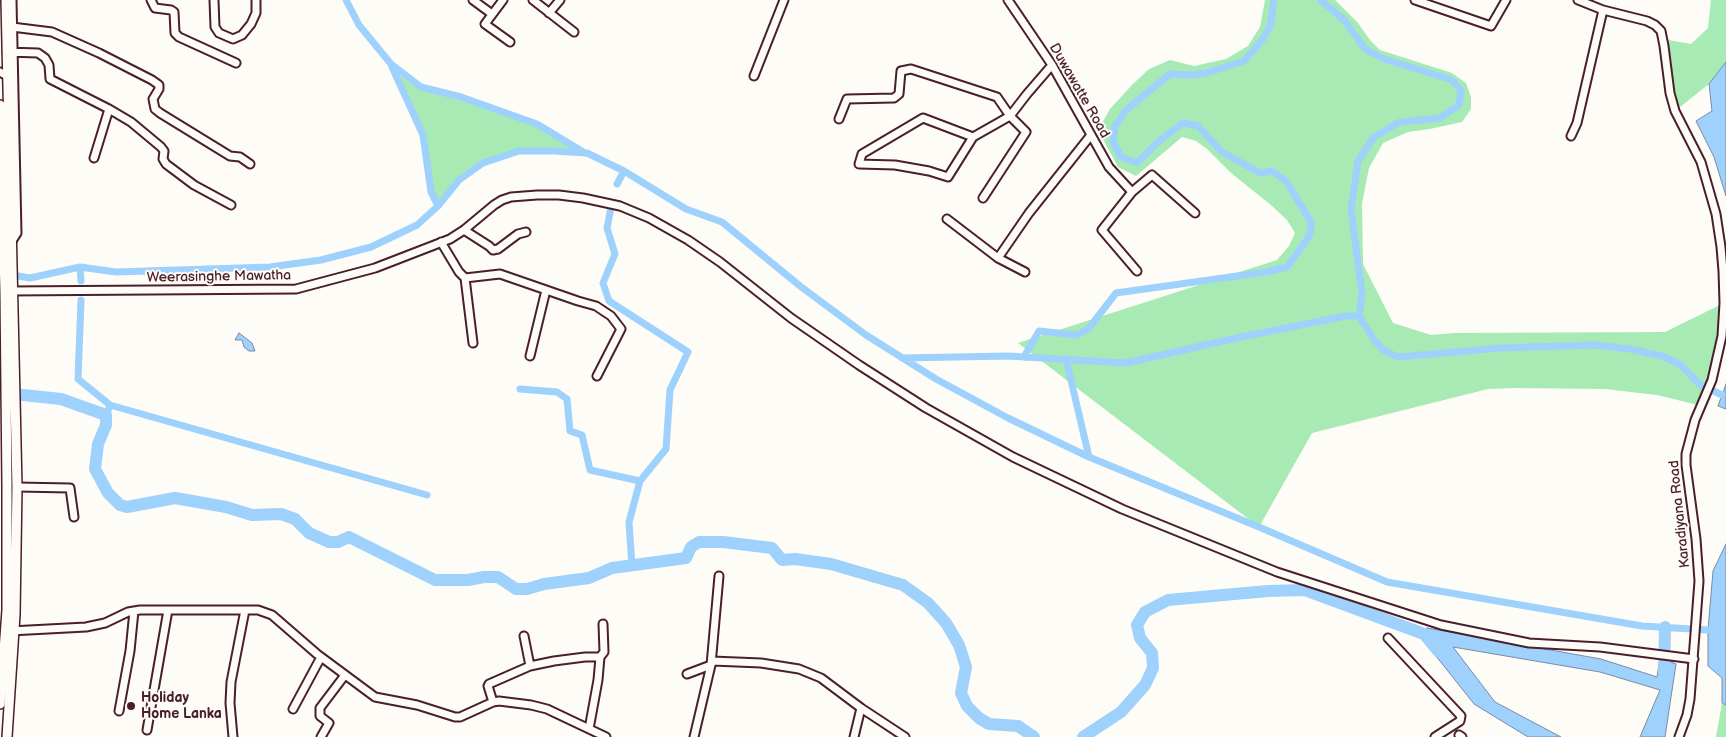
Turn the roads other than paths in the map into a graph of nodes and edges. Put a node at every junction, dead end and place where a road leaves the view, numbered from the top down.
1 (6, 0) edge
2 (12, 0) edge
3 (151, 0) edge
4 (214, 0) edge
5 (256, 0) edge
6 (473, 0) edge
7 (503, 0) edge
8 (533, 0) edge
9 (560, 0) edge
10 (784, 0) edge
11 (1008, 0) edge
12 (1415, 0) edge
13 (1506, 0) edge
14 (1578, 0) edge
15 (1603, 10) junction
16 (549, 13) junction
17 (492, 14) junction
18 (12, 27) junction
19 (574, 32) dead end
20 (510, 42) dead end
21 (10, 52) junction
22 (236, 63) dead end
23 (1052, 66) junction
24 (3, 74) edge
25 (754, 76) dead end
26 (0, 104) edge
27 (109, 109) junction
28 (1010, 116) junction
29 (839, 119) dead end
30 (1091, 135) junction
31 (1572, 136) dead end
32 (974, 137) junction
33 (94, 158) dead end
34 (250, 164) dead end
35 (1132, 192) junction
36 (983, 198) dead end
37 (230, 205) dead end
38 (1195, 213) dead end
39 (947, 219) dead end
40 (464, 230) junction
41 (526, 232) dead end
42 (441, 242) junction
43 (9, 245) junction
44 (998, 258) junction
45 (1137, 271) dead end
46 (1025, 272) dead end
47 (465, 278) junction
48 (9, 288) junction
49 (546, 290) junction
50 (6, 326) edge
51 (473, 343) dead end
52 (530, 356) dead end
53 (597, 376) dead end
54 (16, 487) junction
55 (74, 517) dead end
56 (719, 576) dead end
57 (8, 610) edge
58 (168, 610) junction
59 (245, 610) junction
60 (134, 611) junction
61 (603, 624) dead end
62 (9, 630) junction
63 (524, 636) dead end
64 (1388, 638) dead end
65 (320, 657) junction
66 (600, 657) junction
67 (1694, 659) junction
68 (712, 663) junction
69 (530, 666) junction
70 (688, 674) dead end
71 (345, 675) junction
72 (493, 702) junction
73 (0, 704) edge
74 (861, 708) junction
75 (294, 709) dead end
76 (119, 711) dead end
77 (589, 729) junction
78 (147, 730) dead end
79 (7, 737) edge
80 (234, 737) edge
81 (321, 737) edge
82 (606, 737) edge
83 (694, 737) edge
84 (854, 737) edge
85 (905, 737) edge
86 (1435, 737) edge
87 (1679, 737) edge

1 - 21 main road
2 - 18 street
3 - 22 street
4 - 5 street
6 - 17 street
7 - 17 street
8 - 16 street
9 - 16 street
10 - 25 street
11 - 23 street, Duwawatte Road
12 - 13 street
14 - 15 street, Karadiyana Road
15 - 31 street
15 - 67 street, Karadiyana Road
16 - 19 street
17 - 20 street
18 - 21 street
18 - 34 street
21 - 24 main road
21 - 27 street
21 - 43 street
23 - 28 street
23 - 30 street, Duwawatte Road
24 - 43 main road
26 - 43 main road
27 - 33 street
27 - 37 street
28 - 29 street
28 - 32 street
28 - 36 street
30 - 35 street, Duwawatte Road
30 - 44 street
32 - 32 street
35 - 38 street
35 - 45 street
39 - 44 street
40 - 41 street
40 - 42 street, Weerasinghe Mawatha
40 - 67 street, Weerasinghe Mawatha
42 - 47 street
42 - 48 street, Weerasinghe Mawatha
43 - 48 main road
44 - 46 street
47 - 49 street
47 - 51 street
48 - 50 main road
49 - 52 street
49 - 53 street
50 - 54 main road
50 - 57 main road
54 - 55 street
54 - 57 main road
56 - 68 street
57 - 62 main road
58 - 59 street
58 - 60 street
58 - 78 street
59 - 65 street
59 - 80 street
60 - 62 street
60 - 76 street
61 - 66 street
62 - 73 main road
62 - 79 main road
63 - 69 street
64 - 86 street
65 - 71 street
65 - 75 street
66 - 69 street
66 - 77 street
67 - 87 street, Karadiyana Road
68 - 70 street
68 - 74 street
68 - 83 street
69 - 72 street
71 - 72 street
71 - 81 street
72 - 77 street
74 - 84 street
74 - 85 street
77 - 82 street

